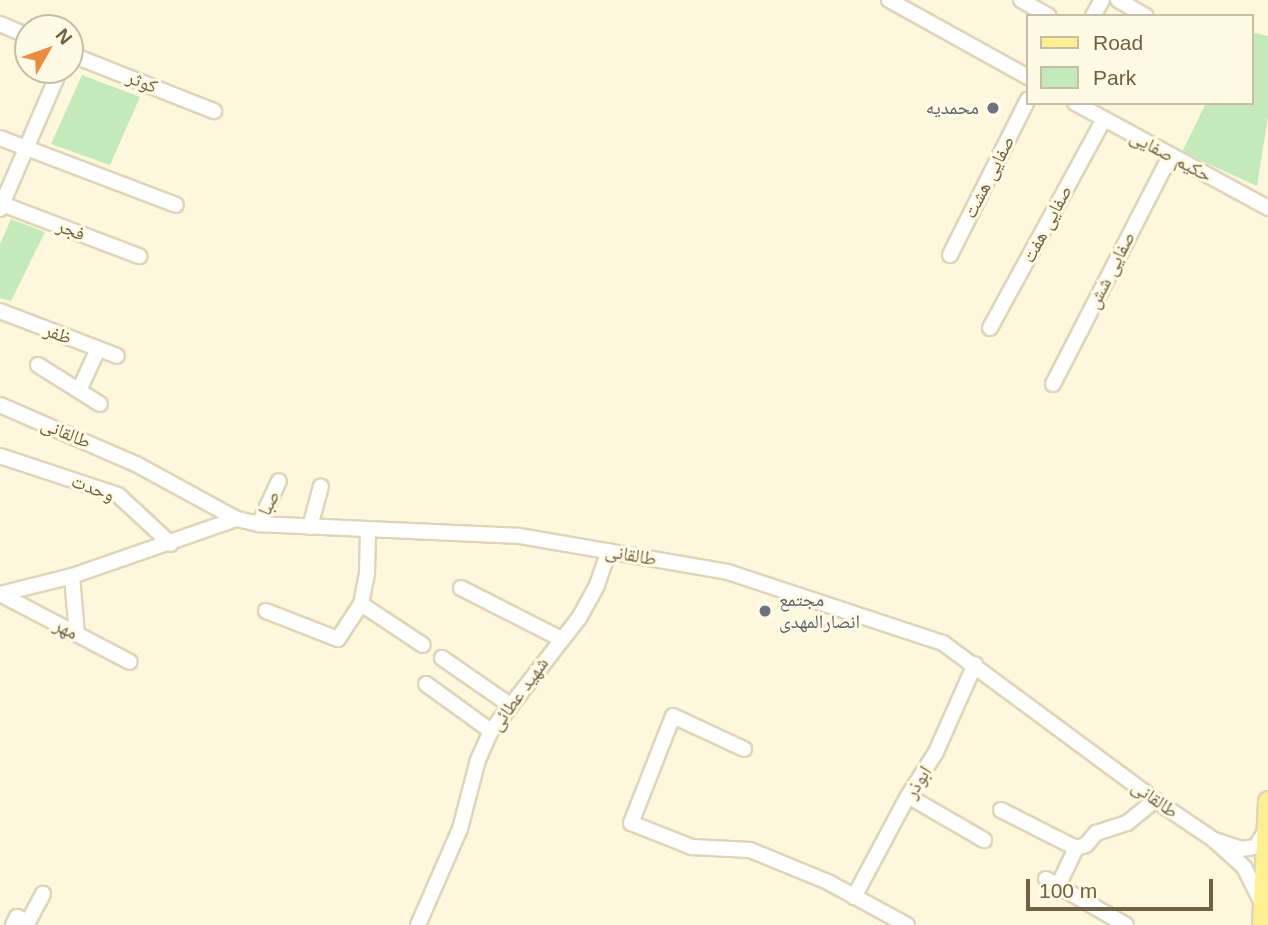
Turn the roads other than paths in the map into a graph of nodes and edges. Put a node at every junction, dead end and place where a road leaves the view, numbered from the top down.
1 (889, 0) edge
2 (1021, 0) edge
3 (1118, 0) edge
4 (1046, 14) edge
5 (1142, 14) edge
6 (84, 60) edge
7 (1026, 77) edge
8 (54, 84) edge
9 (1026, 103) edge
10 (1079, 105) edge
11 (214, 111) dead end
12 (1104, 119) junction
13 (0, 138) edge
14 (25, 149) junction
15 (1170, 156) junction
16 (176, 205) dead end
17 (1, 207) edge
18 (1268, 208) edge
19 (950, 255) dead end
20 (139, 256) dead end
21 (0, 311) edge
22 (990, 328) dead end
23 (98, 349) junction
24 (117, 356) dead end
25 (38, 365) dead end
26 (1053, 384) dead end
27 (80, 388) junction
28 (100, 404) dead end
29 (0, 405) edge
30 (0, 456) edge
31 (279, 481) dead end
32 (321, 486) dead end
33 (237, 519) junction
34 (259, 524) junction
35 (310, 527) junction
36 (368, 530) junction
37 (171, 544) junction
38 (609, 551) junction
39 (72, 576) junction
40 (461, 588) dead end
41 (1, 594) edge
42 (361, 604) junction
43 (266, 611) dead end
44 (77, 634) junction
45 (561, 639) junction
46 (423, 645) dead end
47 (442, 658) dead end
48 (130, 662) dead end
49 (975, 664) junction
50 (426, 684) dead end
51 (510, 705) junction
52 (491, 731) junction
53 (744, 749) dead end
54 (908, 796) junction
55 (1155, 800) junction
56 (1268, 801) edge
57 (1001, 810) dead end
58 (1267, 828) edge
59 (984, 840) dead end
60 (1214, 840) junction
61 (1076, 848) junction
62 (43, 894) dead end
63 (854, 897) junction
64 (1263, 905) junction
65 (13, 925) edge
66 (418, 925) edge
67 (907, 925) edge
68 (1126, 925) edge
69 (1262, 925) edge

1 - 7 street
2 - 4 street
3 - 5 street
6 - 11 street, کوثر
8 - 14 street
9 - 19 street, صفایی هشت
10 - 12 street, حکیم صفایی
12 - 15 street, حکیم صفایی
12 - 22 street, صفایی هفت
13 - 14 street
14 - 16 street
14 - 17 street
15 - 18 street, حکیم صفایی
15 - 26 street, صفایی شش
17 - 20 street, فجر
21 - 23 street, ظفر
23 - 24 street, ظفر
23 - 27 street
25 - 27 street
27 - 28 street
29 - 33 street, طالقانی
30 - 37 street, وحدت
31 - 34 street, صبا
32 - 35 street
33 - 34 street, طالقانی
33 - 37 street
34 - 35 street, طالقانی
35 - 36 street, طالقانی
36 - 38 street, طالقانی
36 - 42 street
37 - 39 street
38 - 45 street, شهید عطائی
38 - 49 street, طالقانی
39 - 41 street
39 - 44 street
40 - 45 street
41 - 44 street, مهر
42 - 43 street
42 - 46 street
44 - 48 street, مهر
45 - 51 street, شهید عطائی
47 - 51 street
49 - 54 street, ابوذر
49 - 55 street, طالقانی
50 - 52 street
51 - 52 street, شهید عطائی
52 - 66 street, شهید عطائی
53 - 63 street
54 - 59 street
54 - 63 street, ابوذر
55 - 60 street, طالقانی
55 - 61 street
56 - 58 main road
57 - 61 street
58 - 60 street
58 - 64 main road
60 - 64 street
61 - 68 street
62 - 65 street
63 - 67 street
64 - 69 main road

